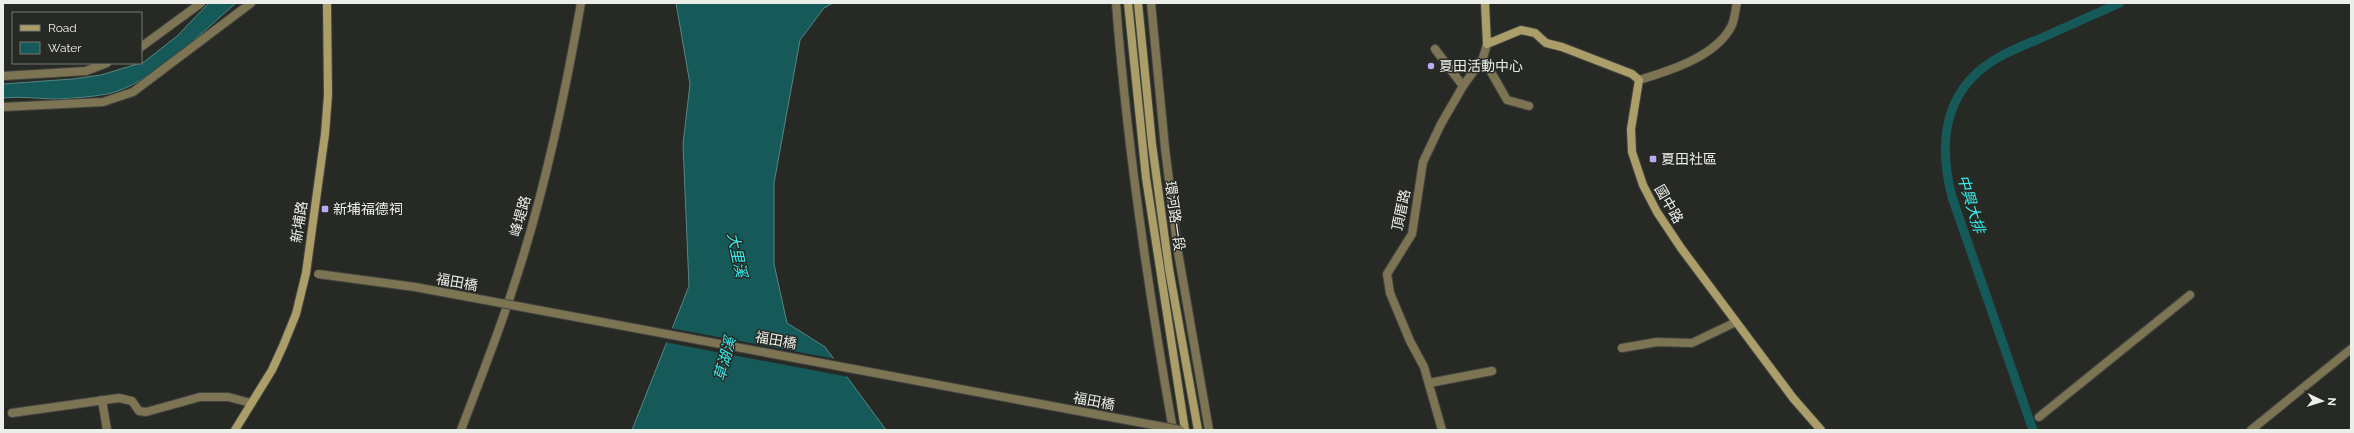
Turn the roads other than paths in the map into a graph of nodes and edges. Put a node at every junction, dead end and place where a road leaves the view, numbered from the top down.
1 (201, 3) edge
2 (251, 3) edge
3 (326, 3) edge
4 (581, 3) edge
5 (1116, 3) edge
6 (1128, 3) edge
7 (1138, 3) edge
8 (1151, 3) edge
9 (1485, 3) edge
10 (1737, 3) edge
11 (1487, 44) junction
12 (142, 46) edge
13 (1435, 49) dead end
14 (1483, 58) junction
15 (104, 64) edge
16 (3, 76) edge
17 (1639, 80) junction
18 (1463, 86) junction
19 (1529, 106) dead end
20 (3, 107) edge
21 (306, 273) junction
22 (2190, 295) dead end
23 (1736, 322) junction
24 (1622, 348) dead end
25 (2351, 349) edge
26 (1492, 371) dead end
27 (1429, 383) junction
28 (102, 400) junction
29 (251, 403) junction
30 (12, 413) dead end
31 (2039, 417) dead end
32 (108, 430) edge
33 (235, 430) edge
34 (461, 430) edge
35 (1173, 430) edge
36 (1180, 430) edge
37 (1184, 430) edge
38 (1198, 430) edge
39 (1209, 430) edge
40 (1442, 430) edge
41 (1821, 430) edge
42 (2251, 430) edge

1 - 12 street
2 - 20 street
3 - 21 street, 新埔路
4 - 34 street, 峰堤路
5 - 35 street
6 - 37 street, 環河路一段
7 - 38 street, 環河路一段
8 - 39 street, 環河路一段
9 - 11 street
10 - 17 street
11 - 14 street, 頂厝路
11 - 17 street
13 - 18 street
14 - 18 street, 頂厝路
14 - 19 street
15 - 16 street
17 - 23 street, 國中路
18 - 27 street, 頂厝路
21 - 29 street, 新埔路
21 - 36 street, 福田橋, bridge
22 - 31 street
23 - 24 street
23 - 41 street, 國中路
25 - 42 street
26 - 27 street
27 - 40 street, 頂厝路
28 - 29 street
28 - 30 street
28 - 32 street
29 - 33 street, 新埔路

